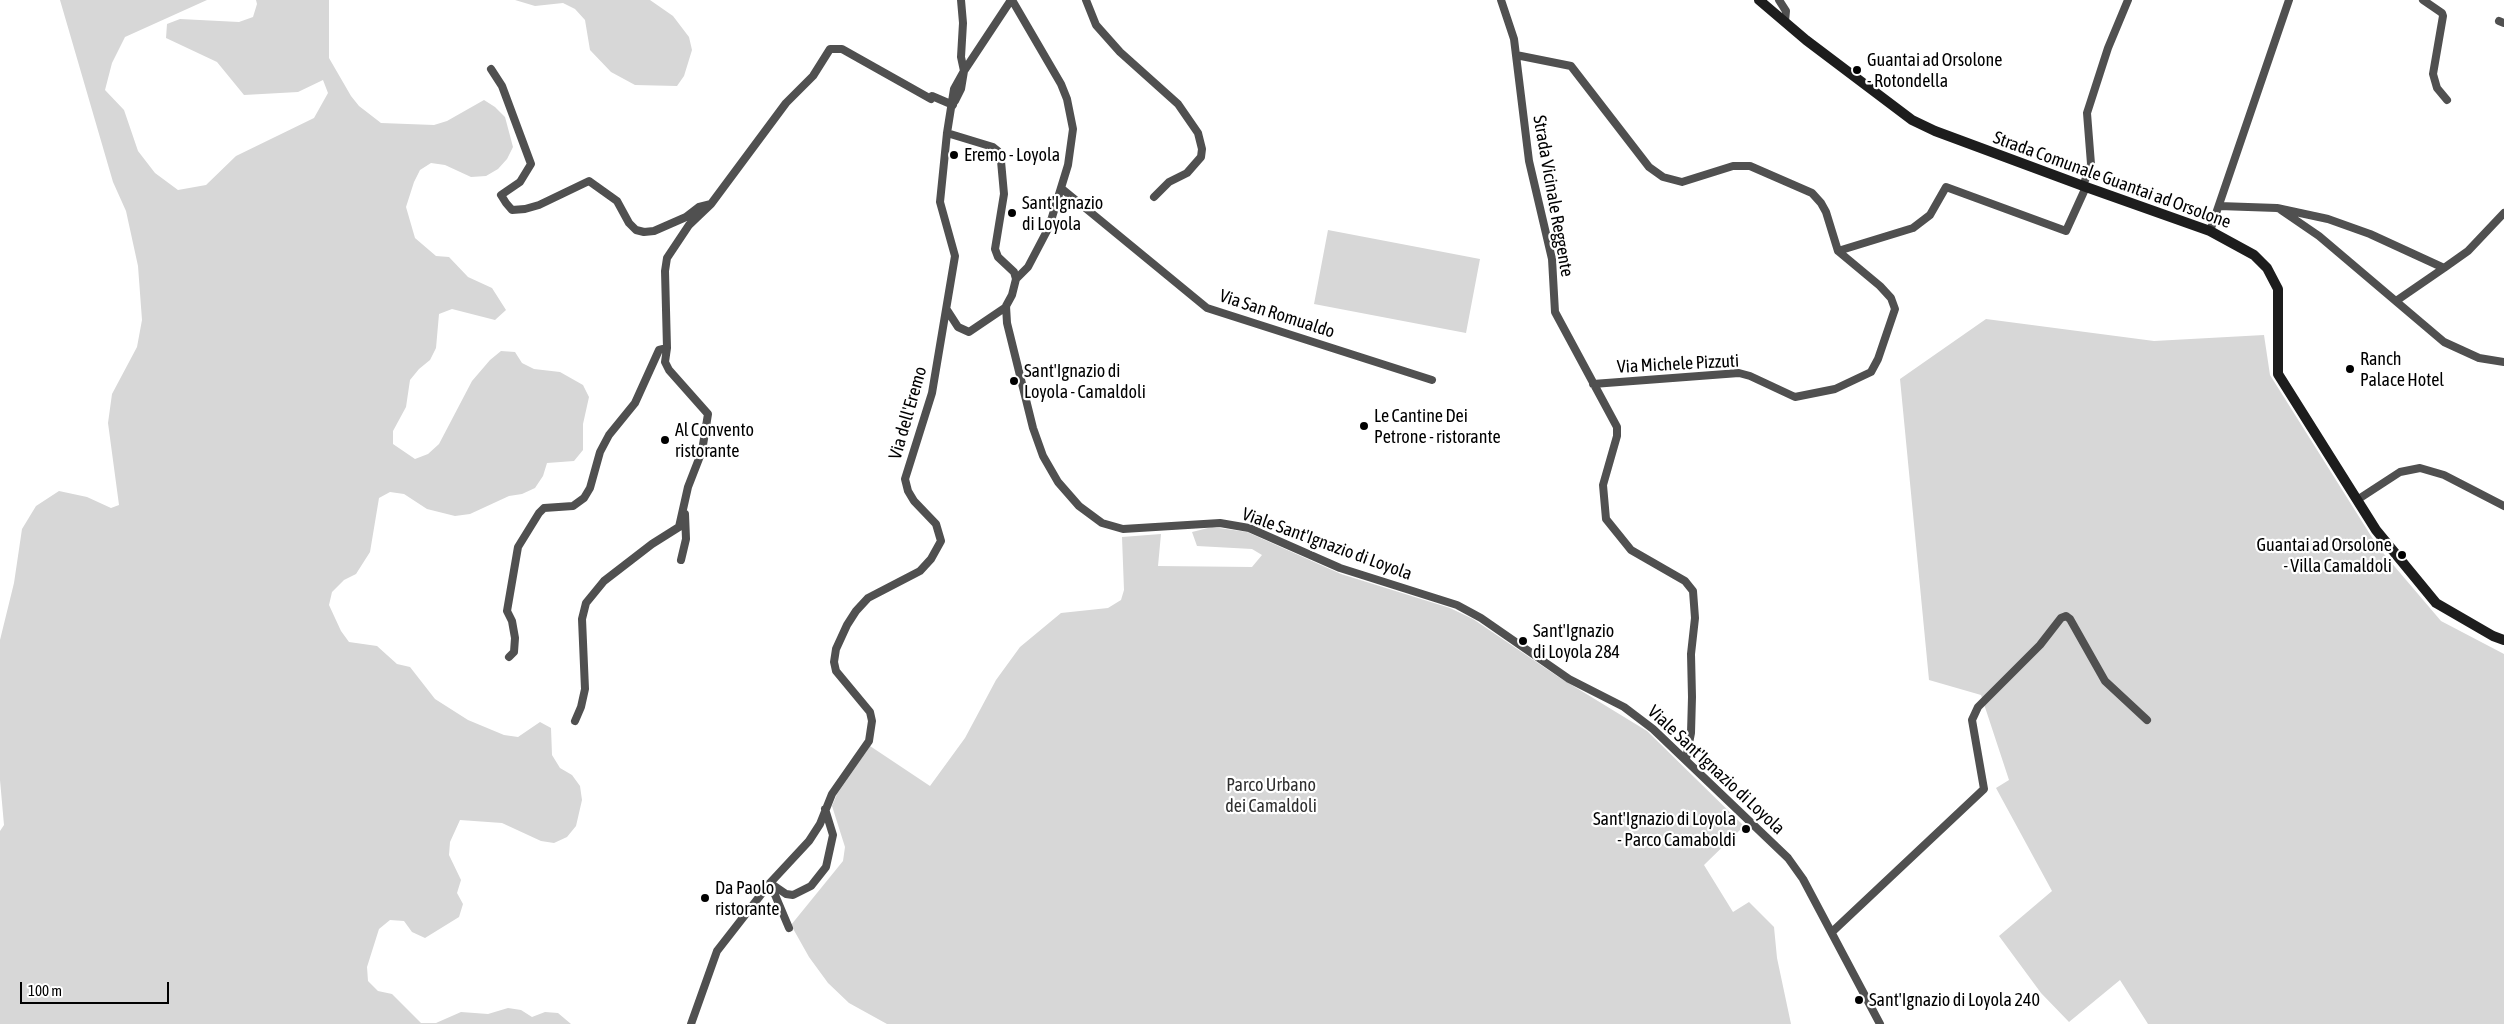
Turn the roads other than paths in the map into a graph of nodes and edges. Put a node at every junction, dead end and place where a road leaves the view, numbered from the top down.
1 (962, 0) edge
2 (1011, 0) edge
3 (1086, 0) edge
4 (1501, 0) edge
5 (1759, 0) edge
6 (1779, 0) edge
7 (2128, 0) edge
8 (2289, 0) edge
9 (2422, 0) edge
10 (1784, 21) junction
11 (1516, 55) junction
12 (491, 70) dead end
13 (964, 71) junction
14 (2447, 100) dead end
15 (953, 105) junction
16 (947, 133) junction
17 (2084, 187) junction
18 (1061, 188) junction
19 (1154, 197) dead end
20 (711, 204) junction
21 (2219, 206) junction
22 (2277, 208) junction
23 (2504, 213) edge
24 (2210, 231) junction
25 (1838, 251) junction
26 (2444, 268) junction
27 (1016, 279) junction
28 (2396, 301) junction
29 (1006, 307) junction
30 (947, 310) junction
31 (667, 348) junction
32 (2504, 362) edge
33 (1432, 380) dead end
34 (1593, 384) junction
35 (2357, 500) junction
36 (2504, 506) edge
37 (685, 507) junction
38 (681, 560) dead end
39 (2504, 640) edge
40 (509, 657) dead end
41 (2146, 720) dead end
42 (575, 722) dead end
43 (1686, 759) junction
44 (825, 809) junction
45 (770, 883) junction
46 (789, 928) dead end
47 (1832, 932) junction
48 (691, 1024) edge
49 (1880, 1024) edge

1 - 13 street
2 - 13 street, Via dell'Eremo
2 - 18 street
3 - 19 street
4 - 11 street, Strada Vicinale Reggente
5 - 10 street, Strada Comunale Guantai ad Orsolone
6 - 10 street
7 - 17 street
8 - 21 street
9 - 14 street
10 - 17 street, Strada Comunale Guantai ad Orsolone
11 - 25 street
11 - 34 street, Strada Vicinale Reggente
12 - 20 street
13 - 15 street, Via dell'Eremo
15 - 16 street, Via dell'Eremo
15 - 20 street
16 - 27 street
16 - 30 street, Via dell'Eremo
17 - 24 street, Strada Comunale Guantai ad Orsolone
17 - 25 street
18 - 27 street
18 - 33 street, Via San Romualdo
20 - 31 street
21 - 22 street
21 - 24 street
22 - 26 street
22 - 28 street
23 - 26 street
24 - 35 street, Strada Comunale Guantai ad Orsolone
25 - 34 street, Via Michele Pizzuti
26 - 28 street
27 - 29 street, Viale Sant'Ignazio di Loyola
28 - 32 street
29 - 30 street
29 - 43 street, Viale Sant'Ignazio di Loyola
30 - 44 street, Via dell'Eremo
31 - 37 street
31 - 40 street
34 - 43 street, Strada Vicinale Reggente
35 - 36 street
35 - 39 street, Strada Comunale Guantai ad Orsolone
37 - 38 street
37 - 42 street
41 - 47 street
43 - 47 street, Viale Sant'Ignazio di Loyola
44 - 45 street, Via dell'Eremo
44 - 45 street
45 - 46 street
45 - 48 street, Via dell'Eremo
47 - 49 street, Viale Sant'Ignazio di Loyola

